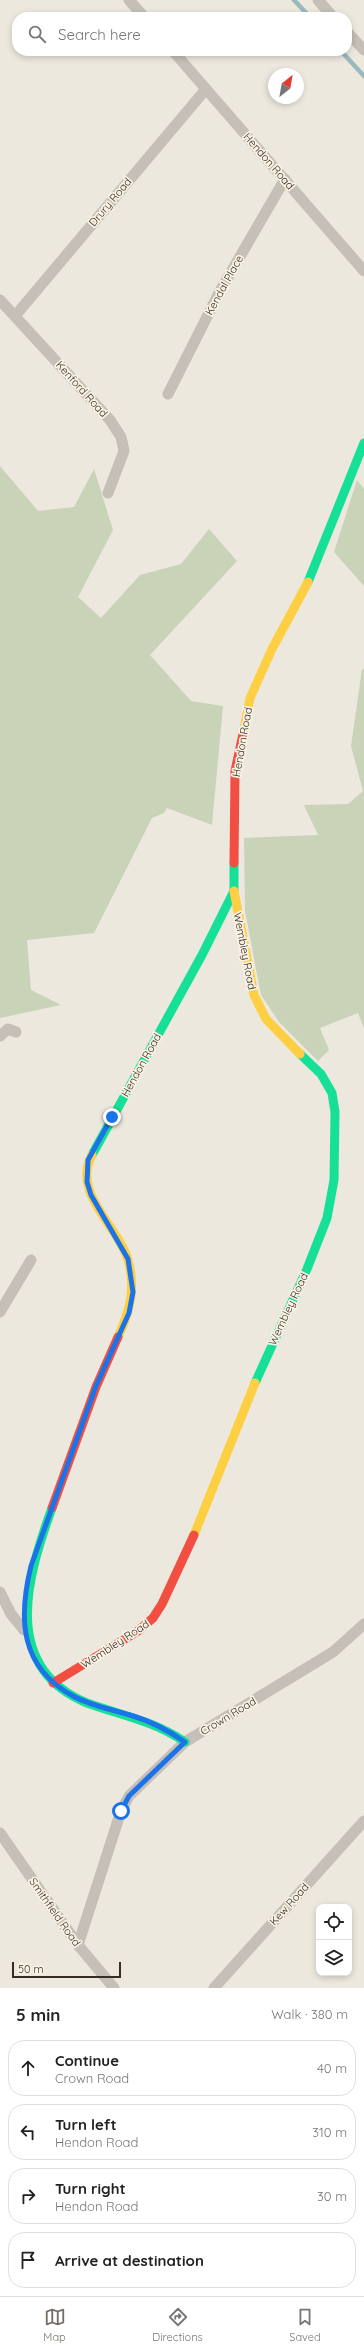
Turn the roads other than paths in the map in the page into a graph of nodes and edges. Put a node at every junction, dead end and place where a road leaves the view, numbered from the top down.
1 (129, 0) edge
2 (318, 0) edge
3 (140, 12) edge
4 (329, 12) edge
5 (352, 37) edge
6 (364, 50) edge
7 (177, 56) edge
8 (206, 89) junction
9 (285, 179) junction
10 (364, 271) edge
11 (0, 300) edge
12 (15, 316) junction
13 (168, 394) dead end
14 (364, 443) edge
15 (108, 493) dead end
16 (234, 891) junction
17 (16, 1032) dead end
18 (0, 1036) edge
19 (31, 1260) dead end
20 (0, 1312) edge
21 (0, 1592) edge
22 (364, 1624) edge
23 (24, 1630) junction
24 (53, 1683) junction
25 (185, 1742) junction
26 (364, 1821) edge
27 (0, 1834) edge
28 (78, 1945) junction
29 (114, 1988) edge
30 (214, 1988) edge

1 - 3 street
2 - 4 street
5 - 6 street
7 - 8 street, Hendon Road
8 - 9 street, Hendon Road
8 - 12 street, Drury Road
9 - 10 street, Hendon Road
9 - 13 street, Kendal Place
11 - 12 street, Kenford Road
12 - 15 street, Kenford Road
14 - 16 street, Hendon Road
16 - 23 street, Hendon Road
16 - 24 street, Wembley Road
17 - 18 street
19 - 20 street
21 - 23 street
22 - 25 street, Crown Road
23 - 24 street, Hendon Road
24 - 25 street, Hendon Road
25 - 28 street, Crown Road
26 - 30 street, Kew Road
27 - 28 street, Smithfield Road
28 - 29 street, Smithfield Road

